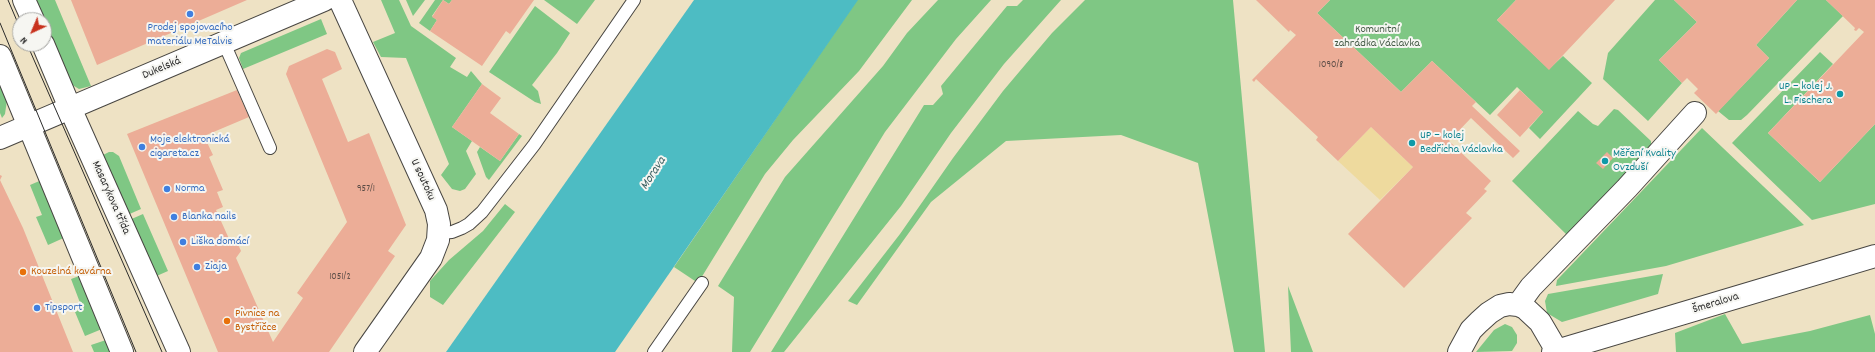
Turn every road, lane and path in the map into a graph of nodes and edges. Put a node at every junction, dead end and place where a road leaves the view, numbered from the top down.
1 (24, 0) edge
2 (324, 0) edge
3 (340, 0) edge
4 (634, 0) edge
5 (29, 12) edge
6 (224, 43) junction
7 (46, 52) edge
8 (0, 56) edge
9 (70, 108) junction
10 (1695, 113) dead end
11 (29, 126) junction
12 (0, 138) edge
13 (270, 148) dead end
14 (439, 233) junction
15 (1875, 256) edge
16 (702, 283) dead end
17 (1518, 305) junction
18 (1555, 351) edge
19 (122, 352) edge
20 (179, 352) edge
21 (364, 352) edge
22 (654, 352) edge
23 (1459, 352) edge

1 - 5 street
2 - 6 street, Dukelská
3 - 14 street, U soutoku
4 - 14 lane
6 - 9 street, Dukelská
6 - 13 lane
7 - 9 street, Masarykova třída
8 - 11 street
9 - 11 street, Dukelská
9 - 20 street, Masarykova třída
10 - 17 street
11 - 12 street, Dukelská
11 - 19 street
14 - 21 street, U soutoku
15 - 18 street, Šmeralova
16 - 22 lane
17 - 18 street, Šmeralova
17 - 23 street

